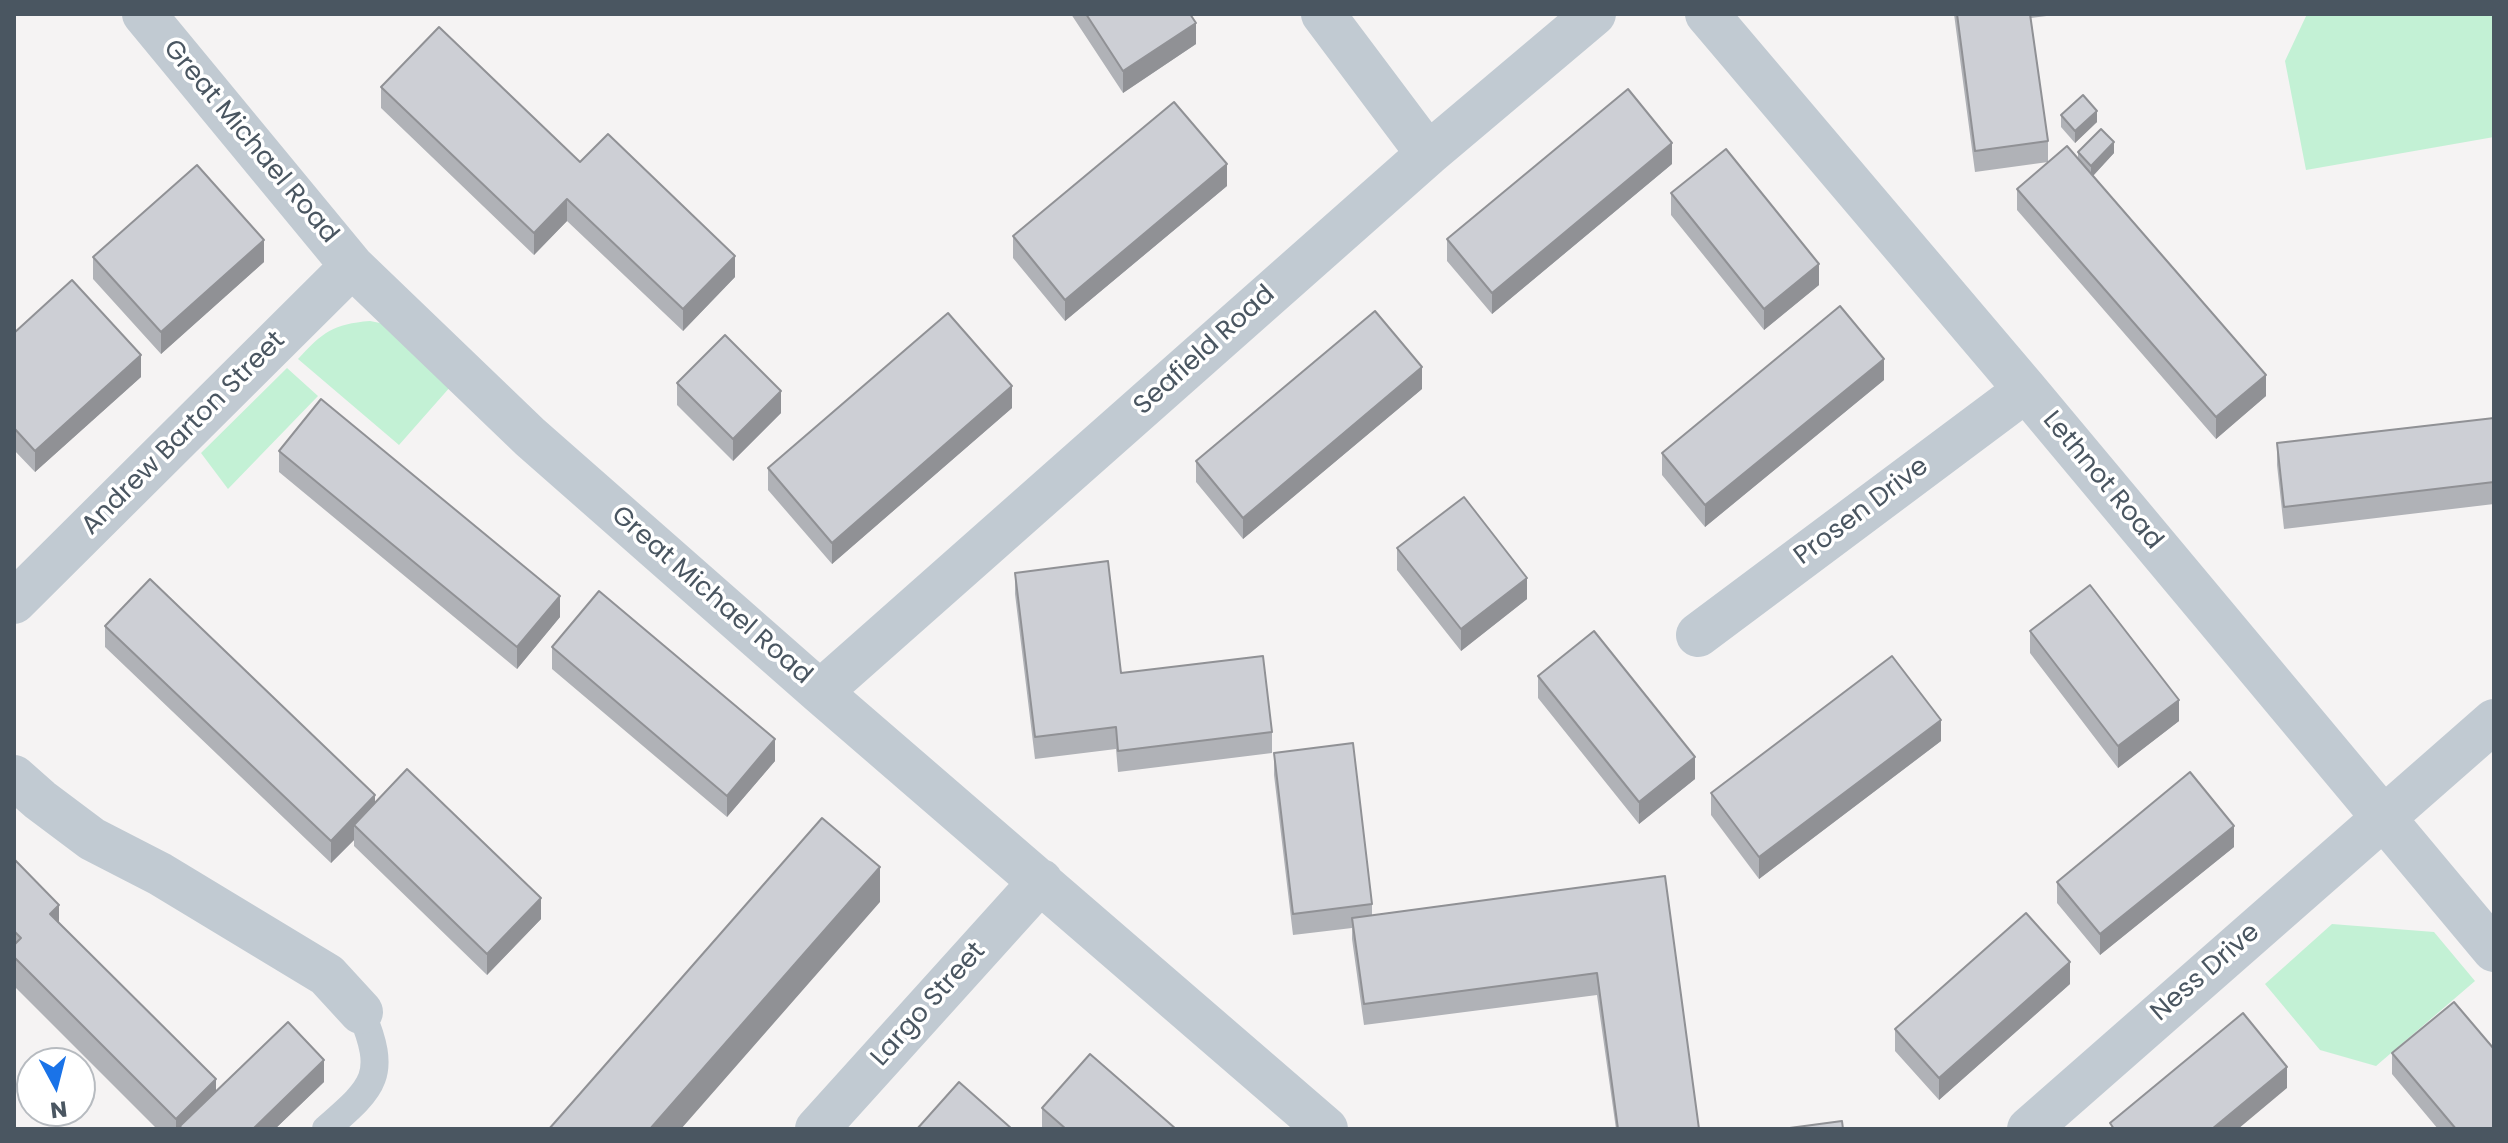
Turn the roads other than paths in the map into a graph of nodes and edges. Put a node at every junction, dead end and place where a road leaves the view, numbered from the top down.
1 (144, 14) edge
2 (1323, 14) edge
3 (1594, 14) edge
4 (1707, 14) edge
5 (1428, 154) junction
6 (352, 266) junction
7 (2026, 390) junction
8 (14, 602) edge
9 (1698, 635) dead end
10 (820, 692) junction
11 (2494, 721) edge
12 (14, 777) edge
13 (2383, 818) junction
14 (1041, 881) junction
15 (2494, 950) edge
16 (361, 1012) joint
17 (326, 1129) edge
18 (817, 1129) edge
19 (1326, 1129) edge
20 (2029, 1129) edge

1 - 6 street, Great Michael Road
2 - 5 street
3 - 5 street, Seafield Road
4 - 7 street, Lethnot Road
5 - 10 street, Seafield Road
6 - 8 street, Andrew Barton Street
6 - 10 street, Great Michael Road
7 - 9 street, Prosen Drive
7 - 13 street, Lethnot Road
10 - 14 street, Great Michael Road
11 - 13 street, Ness Drive
12 - 16 street
13 - 15 street, Lethnot Road
13 - 20 street, Ness Drive
14 - 18 street, Largo Street
14 - 19 street, Great Michael Road
16 - 17 lane

